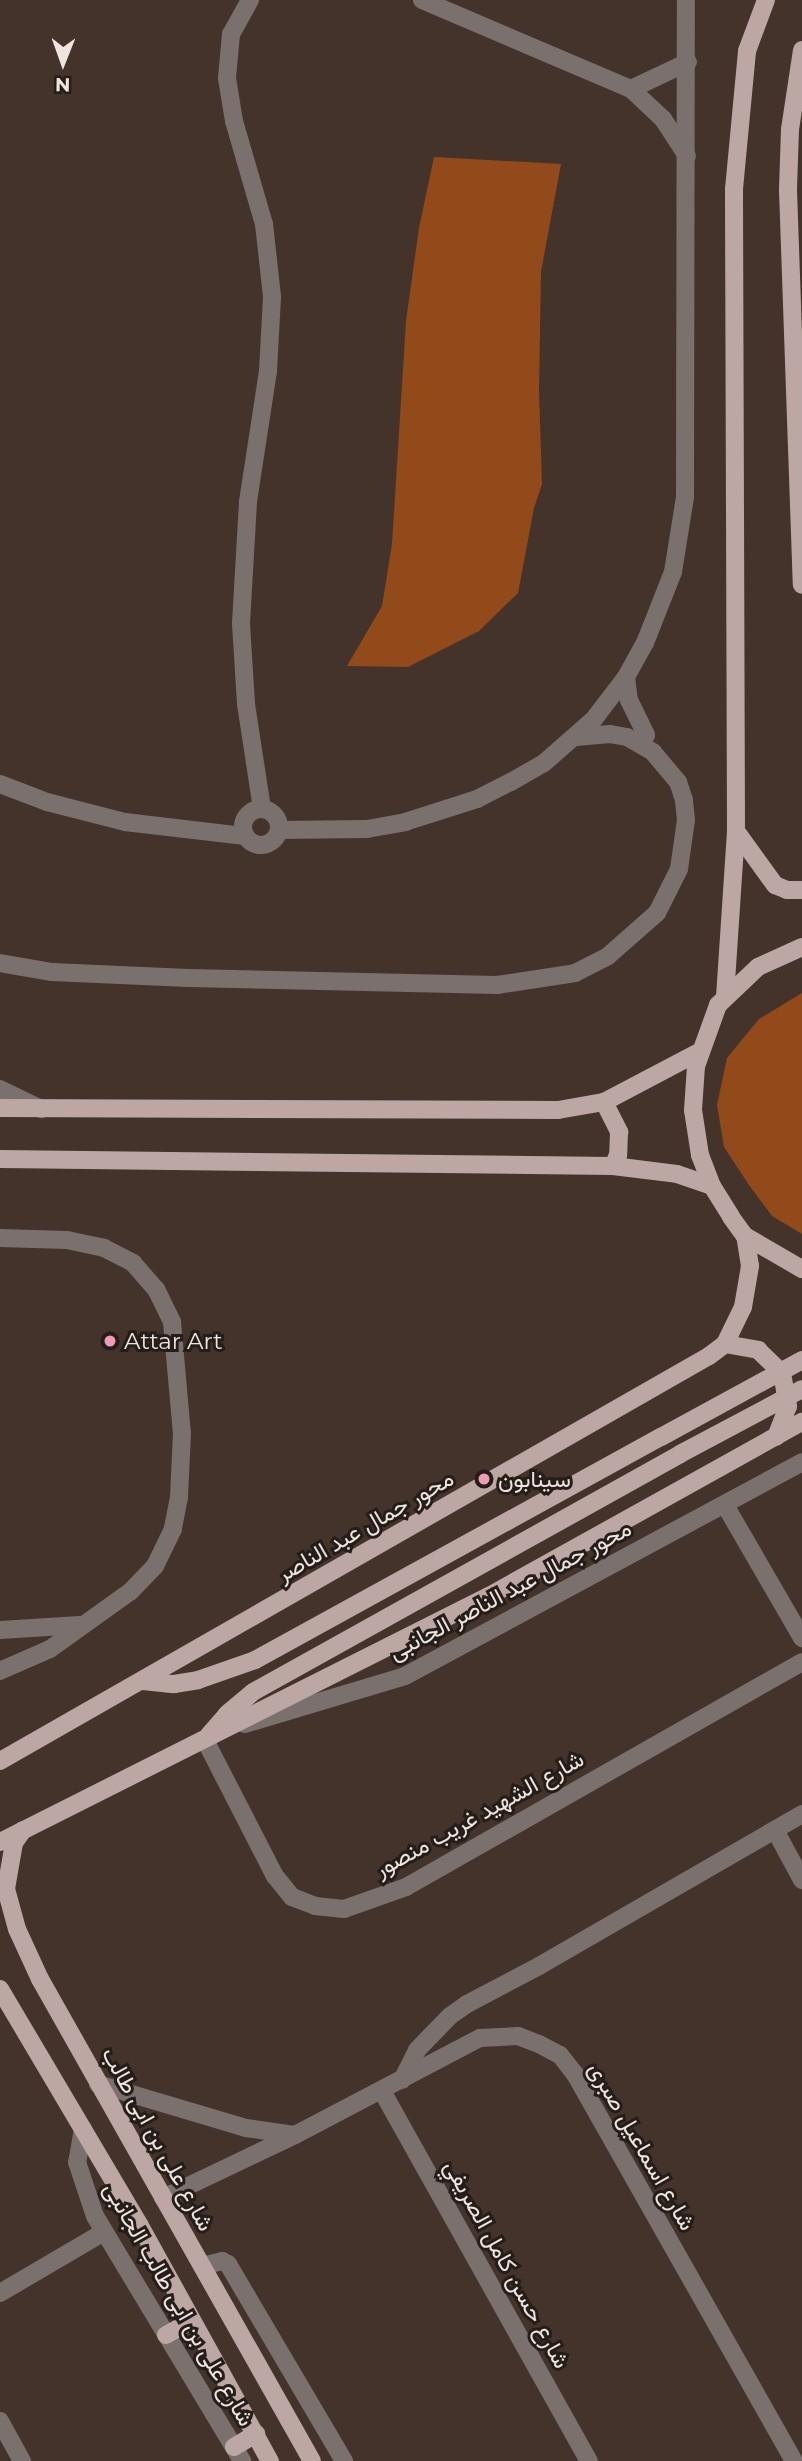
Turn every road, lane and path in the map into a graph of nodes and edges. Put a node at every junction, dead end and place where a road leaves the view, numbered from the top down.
1 (250, 0) edge
2 (422, 0) edge
3 (686, 0) edge
4 (766, 0) edge
5 (802, 50) edge
6 (688, 62) junction
7 (631, 89) junction
8 (687, 156) junction
9 (800, 494) edge
10 (802, 585) edge
11 (626, 677) junction
12 (576, 737) junction
13 (640, 743) junction
14 (0, 771) edge
15 (7, 787) edge
16 (262, 808) junction
17 (279, 830) junction
18 (736, 831) junction
19 (245, 836) junction
20 (802, 890) edge
21 (802, 947) edge
22 (0, 963) edge
23 (725, 997) junction
24 (699, 1052) junction
25 (0, 1089) edge
26 (604, 1102) junction
27 (0, 1108) edge
28 (41, 1109) junction
29 (0, 1159) edge
30 (613, 1166) junction
31 (712, 1186) junction
32 (745, 1236) junction
33 (0, 1238) edge
34 (802, 1269) edge
35 (725, 1344) junction
36 (802, 1359) edge
37 (802, 1389) edge
38 (789, 1429) edge
39 (802, 1462) edge
40 (724, 1505) junction
41 (83, 1625) junction
42 (0, 1630) edge
43 (802, 1638) edge
44 (802, 1662) edge
45 (0, 1671) edge
46 (143, 1681) junction
47 (228, 1728) junction
48 (205, 1740) junction
49 (0, 1761) edge
50 (802, 1814) edge
51 (23, 1830) junction
52 (775, 1830) junction
53 (0, 1842) edge
54 (802, 1880) edge
55 (3, 1889) edge
56 (0, 1989) edge
57 (402, 2080) junction
58 (98, 2084) junction
59 (382, 2091) junction
60 (83, 2129) junction
61 (295, 2135) junction
62 (163, 2198) junction
63 (104, 2232) junction
64 (202, 2266) junction
65 (0, 2293) edge
66 (191, 2321) junction
67 (166, 2335) junction
68 (0, 2421) edge
69 (256, 2434) junction
70 (238, 2454) edge
71 (22, 2461) edge
72 (270, 2461) edge
73 (312, 2461) edge
74 (344, 2461) edge
75 (589, 2461) edge
76 (794, 2461) edge

1 - 16 street
2 - 7 street
3 - 6 street
4 - 18 main road
5 - 9 main road
6 - 7 street
6 - 8 street
7 - 8 street
8 - 11 street
9 - 10 main road
11 - 12 street
11 - 13 street
12 - 13 street
12 - 17 street
13 - 22 street
14 - 15 street
15 - 19 street
16 - 17 street
16 - 19 street
17 - 19 street
18 - 20 main road
18 - 23 main road
21 - 23 main road
23 - 24 main road
24 - 26 main road
24 - 31 main road
25 - 28 street
26 - 28 main road
26 - 30 main road
27 - 28 main road
29 - 30 main road
30 - 31 main road
31 - 32 main road
32 - 34 main road
32 - 35 main road
33 - 41 street
35 - 38 main road
35 - 46 main road, محور جمال عبد الناصر
36 - 38 main road
36 - 46 main road, bridge
37 - 48 main road, bridge
38 - 47 main road
39 - 40 street, محور جمال عبد الناصر الجانبى
40 - 43 street
40 - 47 street, محور جمال عبد الناصر الجانبى
41 - 42 street
41 - 45 street
44 - 48 street, شارع الشهيد غريب منصور
46 - 49 main road, محور جمال عبد الناصر
47 - 48 main road
48 - 51 main road
50 - 52 street
51 - 53 main road
51 - 55 main road, شارع على بن ابى طالب
52 - 54 street
52 - 57 street
55 - 58 main road, شارع على بن ابى طالب
56 - 60 main road
57 - 59 street, شارع اسماعيل صبرى
57 - 76 street, شارع اسماعيل صبرى
58 - 61 street
58 - 62 main road, شارع على بن ابى طالب
59 - 61 street, شارع اسماعيل صبرى
59 - 75 street, شارع حسن كامل الصريفي
60 - 63 street, شارع على بن ابى طالب الجانبى
60 - 66 main road
61 - 62 street, شارع اسماعيل صبرى
62 - 64 main road, شارع على بن ابى طالب
63 - 65 street
63 - 67 street, شارع على بن ابى طالب الجانبى
64 - 73 main road, شارع على بن ابى طالب
64 - 74 street, شارع على بن ابى طالب الجانبى
66 - 67 main road
66 - 69 main road
67 - 70 street, شارع على بن ابى طالب الجانبى
68 - 71 street
69 - 70 main road
69 - 72 main road

